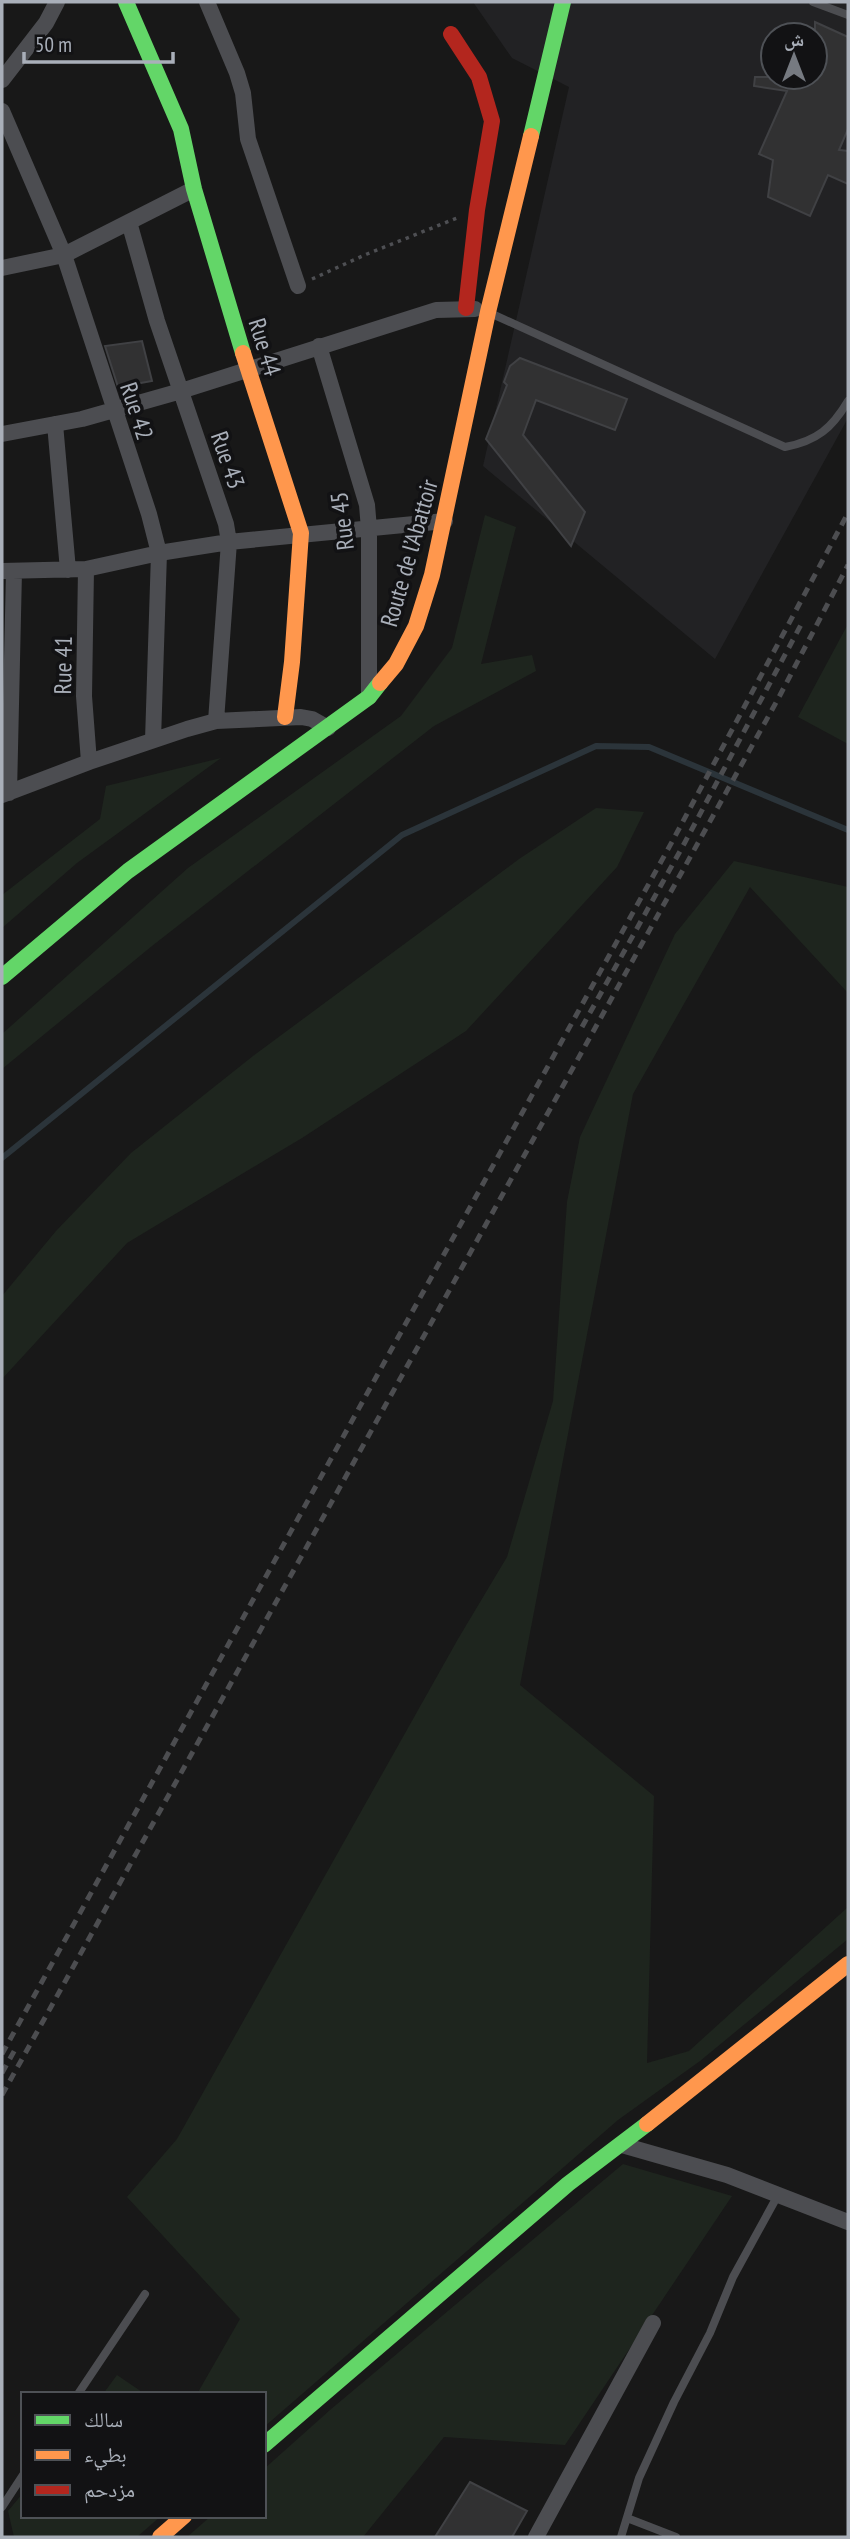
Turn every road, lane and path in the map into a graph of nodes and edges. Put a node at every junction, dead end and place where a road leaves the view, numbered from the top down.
1 (57, 2) edge
2 (126, 2) edge
3 (207, 2) edge
4 (563, 2) edge
5 (813, 2) edge
6 (848, 15) edge
7 (451, 34) dead end
8 (2, 80) edge
9 (2, 111) edge
10 (194, 188) junction
11 (477, 210) junction
12 (129, 222) junction
13 (64, 255) junction
14 (2, 268) edge
15 (298, 286) joint
16 (466, 308) junction
17 (488, 312) junction
18 (319, 346) junction
19 (248, 371) junction
20 (181, 391) junction
21 (848, 401) edge
22 (113, 411) junction
23 (55, 424) junction
24 (2, 434) edge
25 (446, 521) junction
26 (369, 529) junction
27 (300, 533) junction
28 (229, 542) junction
29 (159, 553) junction
30 (86, 569) junction
31 (68, 570) junction
32 (8, 571) edge
33 (369, 697) junction
34 (285, 716) junction
35 (216, 721) junction
36 (328, 728) junction
37 (153, 740) junction
38 (89, 762) junction
39 (5, 794) edge
40 (2, 977) edge
41 (848, 1964) edge
42 (622, 2145) junction
43 (778, 2195) junction
44 (848, 2222) edge
45 (145, 2294) dead end
46 (653, 2323) dead end
47 (79, 2392) edge
48 (266, 2443) edge
49 (21, 2478) edge
50 (2, 2507) edge
51 (182, 2518) edge
52 (627, 2518) junction
53 (160, 2537) edge
54 (536, 2537) edge
55 (621, 2537) edge
56 (676, 2537) edge

1 - 8 street
2 - 10 main road, Rue 44
3 - 15 street
4 - 17 main road, Route de l’Abattoir
5 - 6 lane
7 - 11 main road
9 - 13 street, Rue 42
10 - 12 street
10 - 19 main road, Rue 44
11 - 15 path
11 - 16 main road
12 - 13 street
12 - 20 street, Rue 43
13 - 14 street
13 - 22 street, Rue 42
16 - 17 street
16 - 18 street
17 - 21 lane
17 - 25 main road, Route de l’Abattoir
18 - 19 street
18 - 26 street, Rue 45
19 - 20 street
19 - 27 main road, Rue 44
20 - 22 street
20 - 28 street, Rue 43
22 - 23 street
22 - 29 street, Rue 42
23 - 24 street
23 - 31 street
25 - 26 street
25 - 33 main road, Route de l’Abattoir
26 - 27 street
26 - 33 street, Rue 45
27 - 28 street
27 - 34 main road, Rue 44
28 - 29 street
28 - 35 street, Rue 43
29 - 30 street
29 - 37 street, Rue 42
30 - 31 street
30 - 38 street, Rue 41
31 - 32 street
32 - 39 street
33 - 36 main road, Route de l’Abattoir
34 - 35 street
34 - 36 street
35 - 37 street
36 - 40 main road, Route de l’Abattoir
37 - 38 street
38 - 39 street
41 - 42 main road
42 - 43 street
42 - 48 main road
43 - 44 street
43 - 52 lane
45 - 47 lane
46 - 54 street
49 - 50 lane
51 - 53 main road
52 - 55 lane
52 - 56 lane

